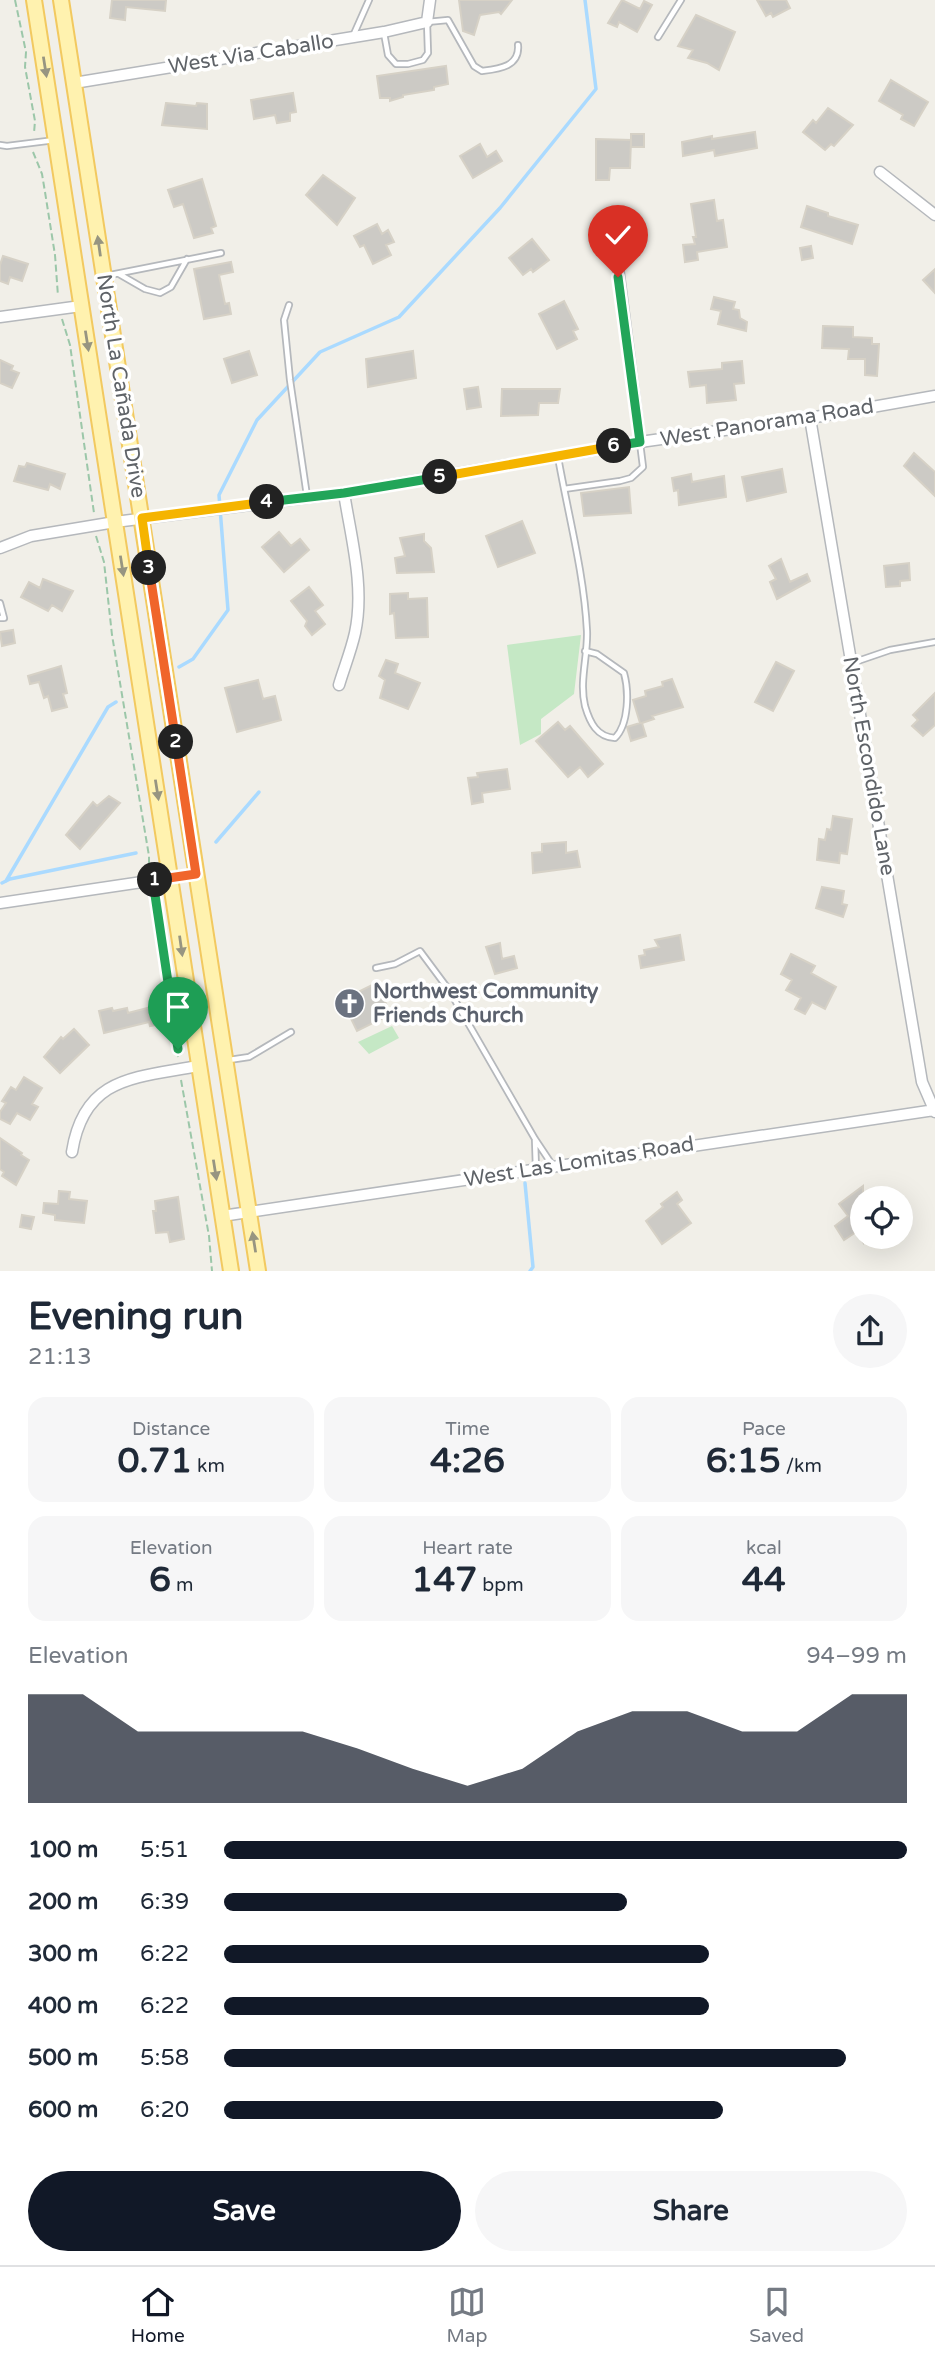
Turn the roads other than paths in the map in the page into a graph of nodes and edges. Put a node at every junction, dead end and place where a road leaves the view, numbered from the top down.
1 (34, 0) edge
2 (61, 0) edge
3 (369, 0) edge
4 (430, 0) edge
5 (681, 0) edge
6 (427, 22) junction
7 (384, 32) junction
8 (353, 37) junction
9 (658, 37) dead end
10 (519, 45) dead end
11 (74, 83) junction
12 (56, 139) junction
13 (0, 145) edge
14 (880, 172) dead end
15 (935, 215) edge
16 (614, 236) dead end
17 (222, 253) dead end
18 (187, 259) junction
19 (111, 275) junction
20 (289, 305) dead end
21 (81, 306) junction
22 (0, 317) edge
23 (935, 396) edge
24 (810, 418) junction
25 (640, 442) junction
26 (558, 456) junction
27 (564, 489) junction
28 (344, 493) junction
29 (307, 497) junction
30 (142, 518) junction
31 (115, 522) junction
32 (0, 548) edge
33 (0, 603) edge
34 (0, 618) edge
35 (935, 642) edge
36 (585, 651) junction
37 (851, 663) junction
38 (339, 685) dead end
39 (196, 874) junction
40 (170, 878) junction
41 (0, 903) edge
42 (376, 968) dead end
43 (291, 1032) dead end
44 (225, 1061) junction
45 (198, 1066) junction
46 (935, 1111) edge
47 (535, 1139) junction
48 (72, 1152) dead end
49 (553, 1166) junction
50 (536, 1169) junction
51 (249, 1212) junction
52 (222, 1216) junction
53 (231, 1271) edge
54 (258, 1271) edge

1 -> 12 main road, North La Cañada Drive
2 - 11 main road, North La Cañada Drive
3 - 8 lane
4 - 6 street
5 - 9 lane
6 - 7 street, West Via Caballo
6 - 7 lane
6 - 10 lane
7 - 8 street, West Via Caballo
8 - 11 street, West Via Caballo
19 -> 11 main road, North La Cañada Drive
12 - 13 lane
12 - 21 main road, North La Cañada Drive
14 - 15 street
16 - 25 street
17 - 18 lane
18 - 19 lane
18 - 19 lane
19 - 30 main road, North La Cañada Drive
20 - 29 lane
21 - 22 street
21 -> 31 main road, North La Cañada Drive
23 - 24 street, West Panorama Road
24 - 25 street, West Panorama Road
24 - 37 street, North Escondido Lane
25 - 26 street, West Panorama Road
25 - 27 lane
26 - 27 lane
26 - 28 street, West Panorama Road
27 - 36 lane
28 - 29 street, West Panorama Road
28 - 38 street
29 - 30 street, West Panorama Road
30 - 31 street, West Panorama Road
30 - 39 main road, North La Cañada Drive
31 - 32 street, West Panorama Road
31 -> 40 main road, North La Cañada Drive
33 - 34 lane
35 - 37 lane
36 - 36 lane
37 - 46 street, North Escondido Lane
39 - 40 street
39 - 44 main road, North La Cañada Drive
40 - 41 street
40 -> 45 main road, North La Cañada Drive
42 - 47 lane
43 - 44 lane
44 - 51 main road, North La Cañada Drive
45 - 48 street
45 -> 52 main road, North La Cañada Drive
46 - 49 street, West Las Lomitas Road
47 - 49 lane
47 - 50 lane
49 - 50 street, West Las Lomitas Road
50 - 51 street, West Las Lomitas Road
51 - 52 street, West Las Lomitas Road
54 -> 51 main road, North La Cañada Drive
52 - 53 main road, North La Cañada Drive

